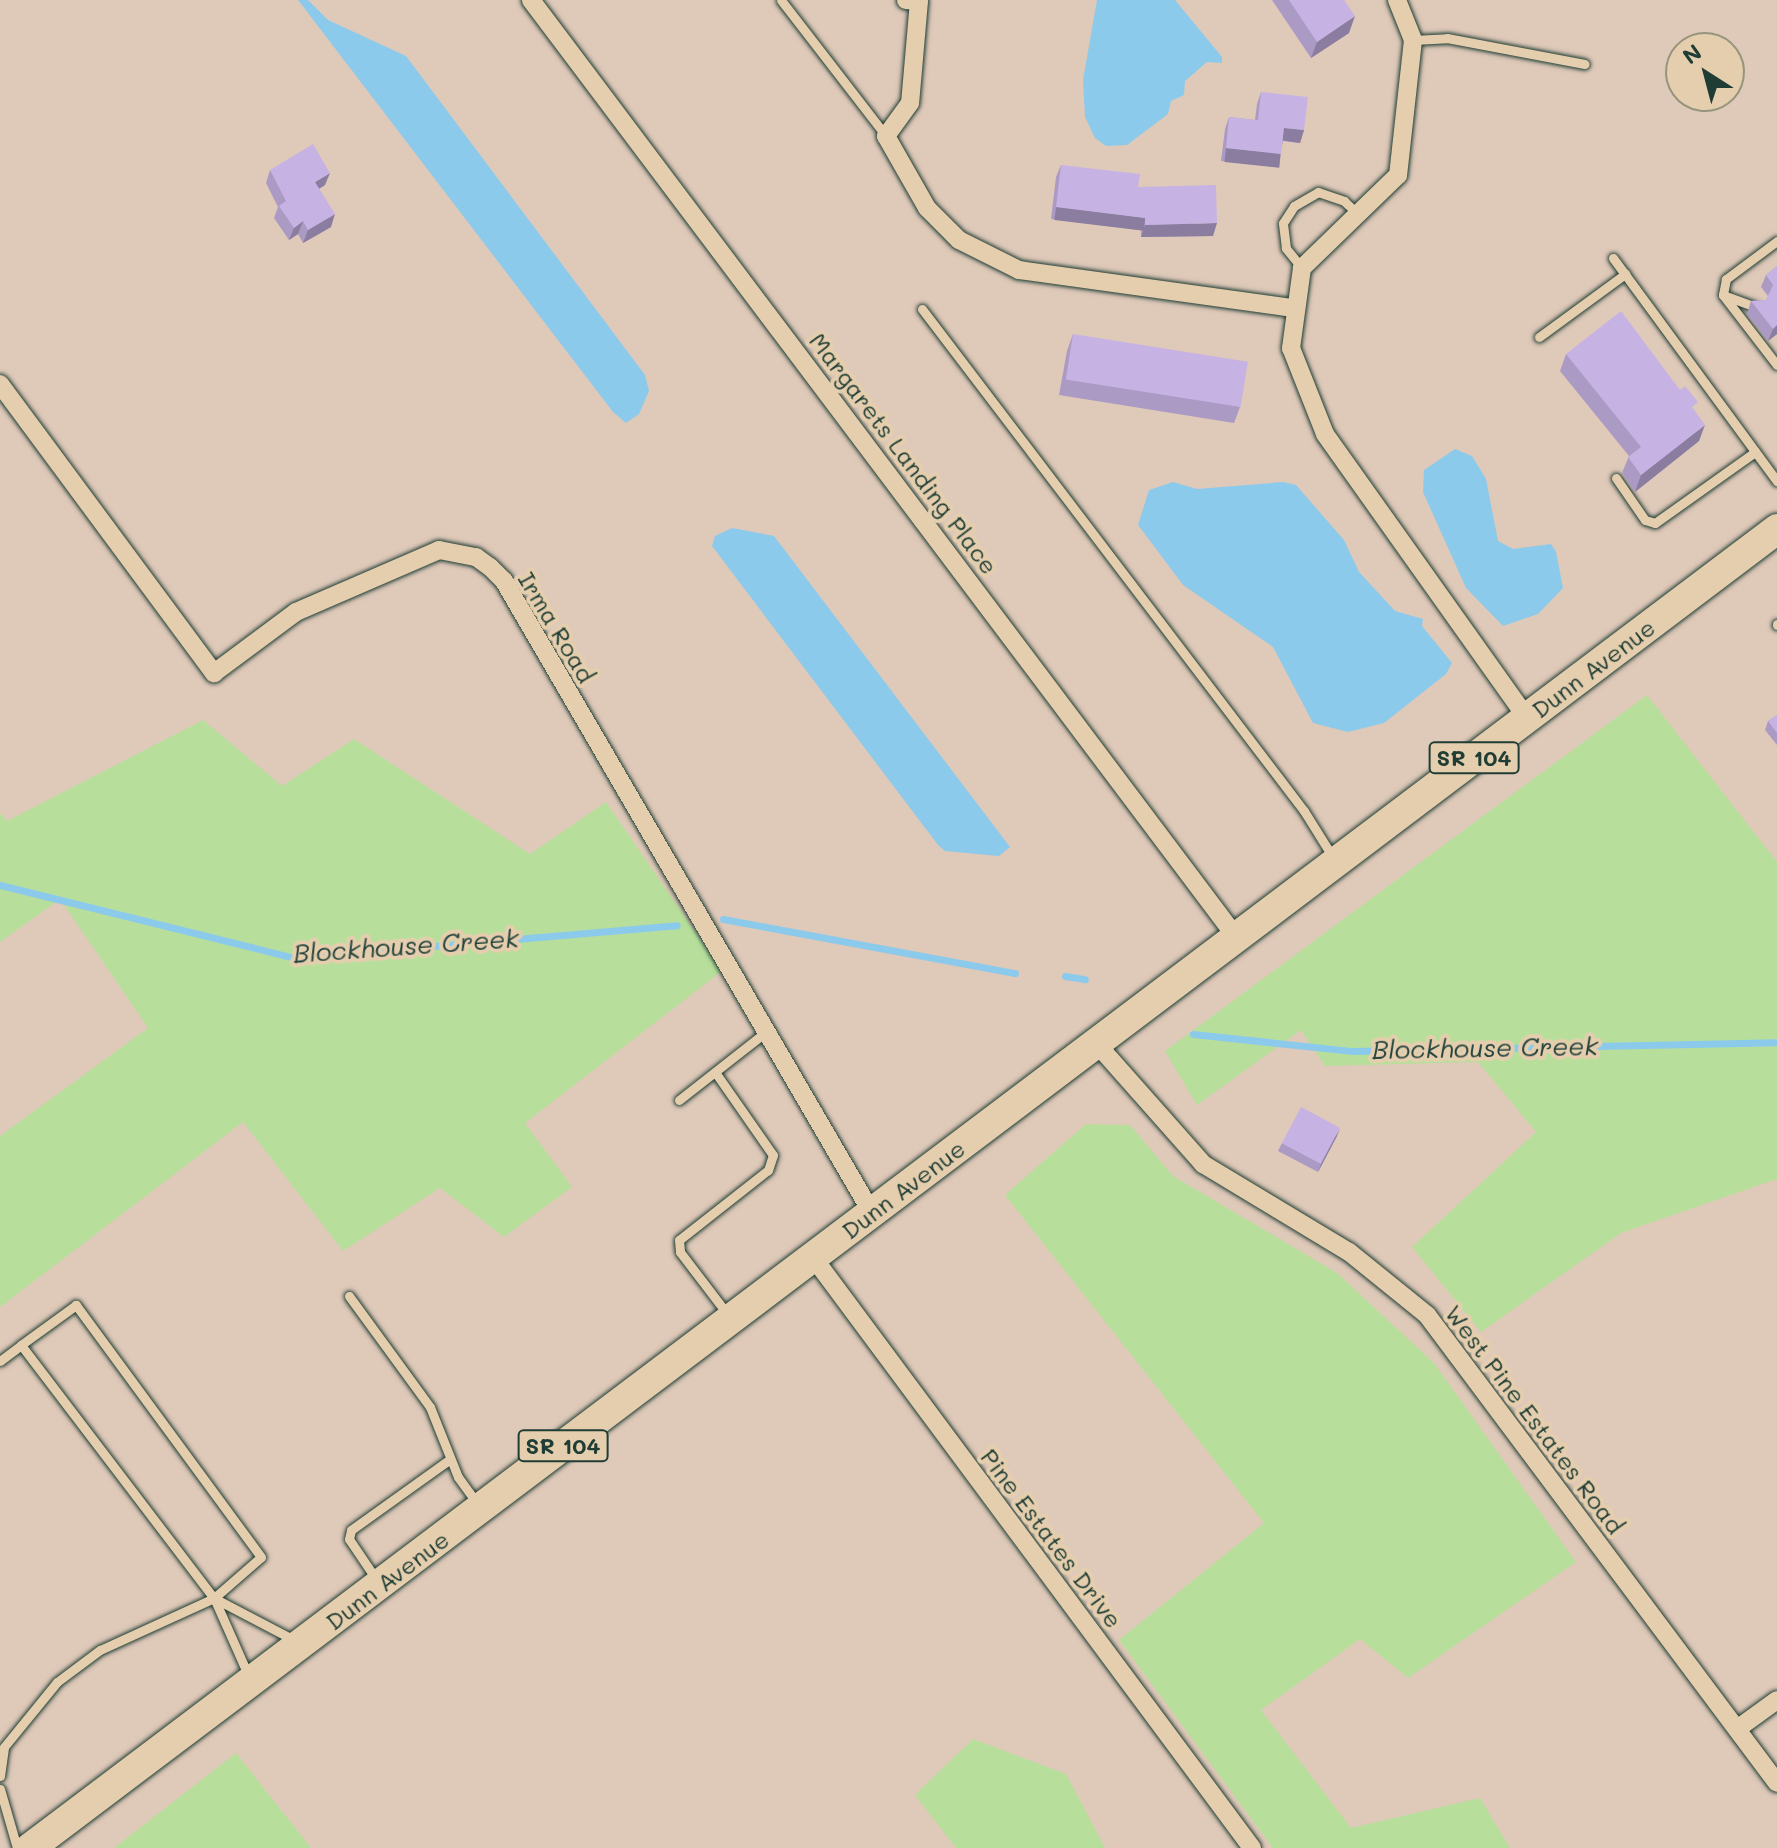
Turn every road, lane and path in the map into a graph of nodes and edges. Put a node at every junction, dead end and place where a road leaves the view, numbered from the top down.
1 (531, 0) edge
2 (781, 0) edge
3 (906, 0) edge
4 (1397, 0) edge
5 (1413, 40) junction
6 (1585, 64) dead end
7 (886, 136) junction
8 (1358, 214) junction
9 (1777, 241) edge
10 (1613, 258) dead end
11 (1302, 268) junction
12 (1625, 274) junction
13 (1723, 295) junction
14 (1756, 307) edge
15 (1293, 308) junction
16 (922, 309) dead end
17 (1539, 337) dead end
18 (1777, 365) edge
19 (0, 384) edge
20 (1755, 452) junction
21 (1616, 478) dead end
22 (1777, 481) edge
23 (1777, 529) edge
24 (1527, 718) junction
25 (1336, 862) junction
26 (1236, 937) junction
27 (767, 1031) junction
28 (1096, 1043) junction
29 (715, 1072) junction
30 (679, 1100) dead end
31 (872, 1213) junction
32 (813, 1257) junction
33 (349, 1296) dead end
34 (731, 1319) junction
35 (21, 1345) junction
36 (0, 1361) edge
37 (450, 1459) junction
38 (481, 1509) junction
39 (381, 1585) junction
40 (214, 1598) junction
41 (302, 1645) junction
42 (252, 1682) junction
43 (1777, 1700) edge
44 (1737, 1729) junction
45 (0, 1776) edge
46 (1777, 1783) edge
47 (0, 1789) edge
48 (17, 1848) edge
49 (30, 1848) edge
50 (1252, 1848) edge

1 - 26 street, Margarets Landing Place
2 - 7 lane
3 - 7 street
4 - 5 street
5 - 6 lane
5 - 8 street
7 - 15 street
8 - 11 street
8 - 11 lane
9 - 13 lane
10 - 12 lane
11 - 15 street
12 - 17 lane
12 - 20 lane
13 - 14 lane
13 - 18 lane
15 - 24 street
16 - 25 lane
19 - 27 street, Irma Road
20 - 21 lane
20 - 22 lane
23 - 24 main road, Dunn Avenue / SR 104
24 - 25 main road, Dunn Avenue / SR 104
25 - 26 main road, Dunn Avenue / SR 104
26 - 28 main road, Dunn Avenue / SR 104
27 - 29 lane
27 - 31 street, Irma Road
28 - 31 main road, Dunn Avenue / SR 104
28 - 44 street, West Pine Estates Road
29 - 30 lane
29 - 34 lane
31 - 32 main road, Dunn Avenue / SR 104
32 - 34 main road, Dunn Avenue / SR 104
32 - 50 street, Pine Estates Drive
33 - 37 lane
34 - 38 main road, Dunn Avenue / SR 104
35 - 36 lane
35 - 40 lane
35 - 40 lane
37 - 38 lane
37 - 39 lane
38 - 39 main road, Dunn Avenue / SR 104
39 - 41 main road, Dunn Avenue / SR 104
40 - 41 lane
40 - 42 lane
40 - 45 lane
41 - 42 main road, Dunn Avenue / SR 104
42 - 49 main road, Dunn Avenue / SR 104
43 - 44 street
44 - 46 street, West Pine Estates Road
47 - 48 lane

